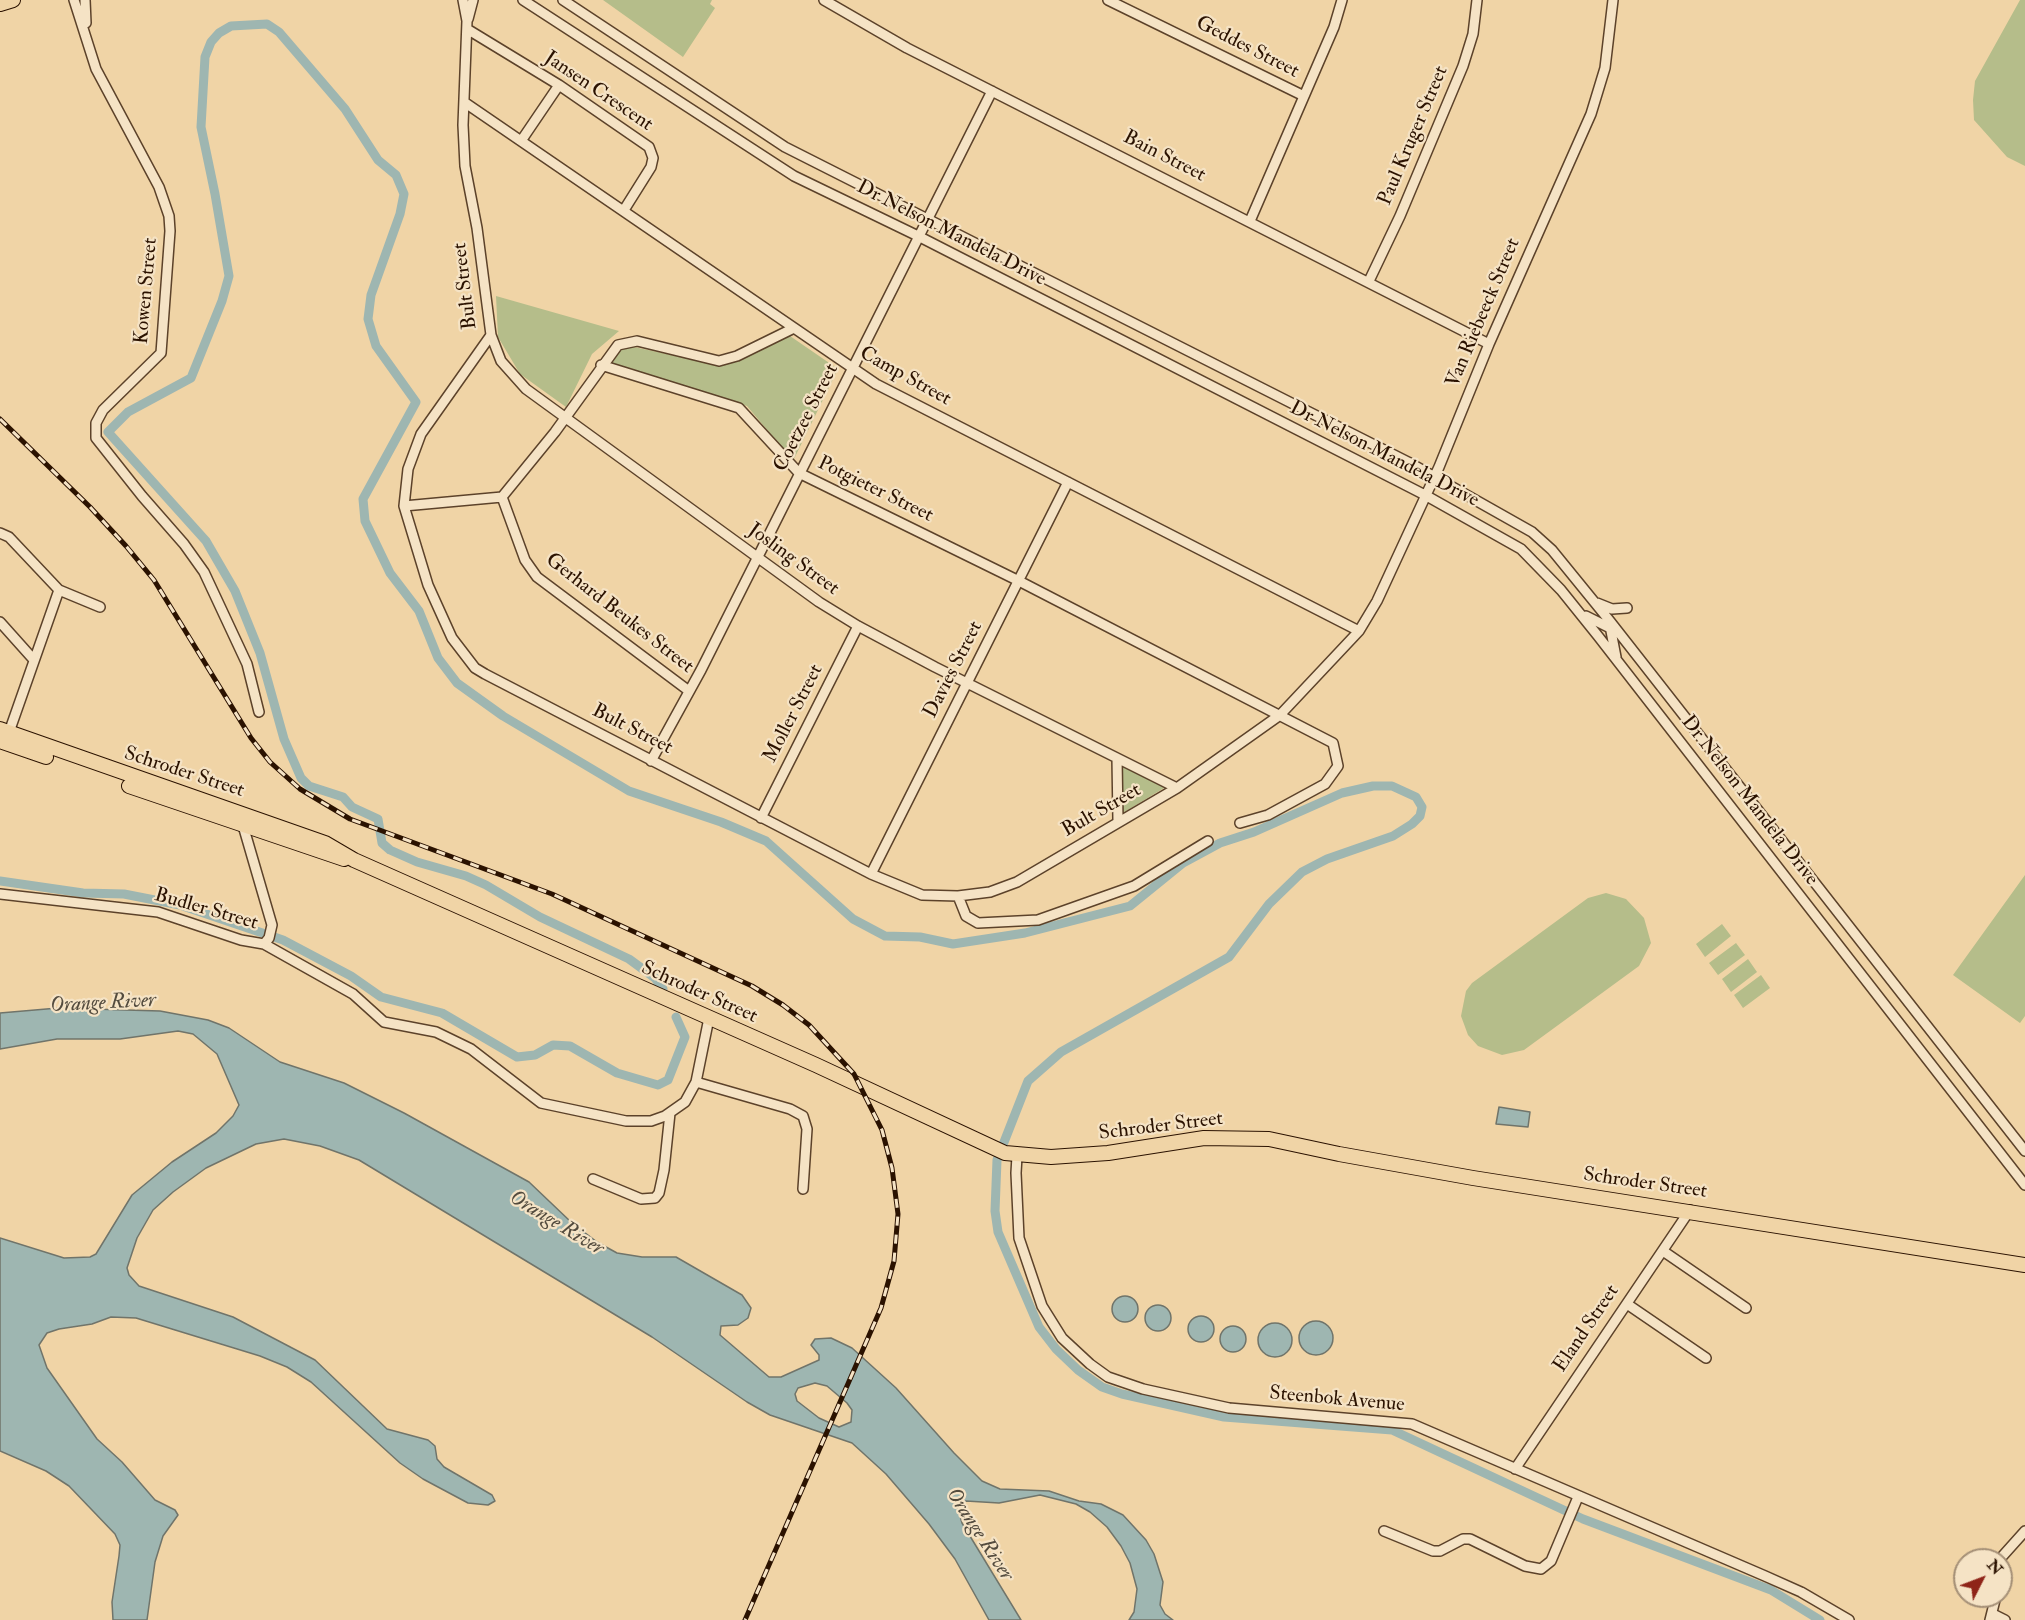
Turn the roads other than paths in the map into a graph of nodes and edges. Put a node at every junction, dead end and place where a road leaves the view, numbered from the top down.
1 (13, 0) edge
2 (74, 0) edge
3 (86, 0) edge
4 (463, 0) edge
5 (473, 0) edge
6 (523, 0) edge
7 (563, 0) edge
8 (824, 0) edge
9 (1108, 0) edge
10 (1342, 0) edge
11 (1477, 0) edge
12 (1613, 0) edge
13 (0, 4) edge
14 (1126, 4) edge
15 (467, 25) junction
16 (86, 31) junction
17 (559, 86) junction
18 (992, 91) junction
19 (1304, 96) junction
20 (464, 102) junction
21 (521, 141) junction
22 (624, 210) junction
23 (927, 219) junction
24 (1250, 221) junction
25 (918, 236) junction
26 (1369, 281) junction
27 (794, 328) junction
28 (491, 335) junction
29 (1489, 344) junction
30 (601, 365) junction
31 (852, 369) junction
32 (565, 418) junction
33 (799, 473) junction
34 (1434, 477) junction
35 (1068, 482) junction
36 (1425, 495) junction
37 (502, 497) junction
38 (404, 506) junction
39 (0, 533) edge
40 (757, 556) junction
41 (1019, 581) junction
42 (59, 590) junction
43 (1594, 602) junction
44 (100, 607) dead end
45 (1627, 608) dead end
46 (1579, 612) junction
47 (0, 622) edge
48 (858, 626) junction
49 (1612, 627) junction
50 (1359, 631) junction
51 (34, 660) junction
52 (1617, 662) junction
53 (968, 683) junction
54 (689, 692) junction
55 (259, 712) dead end
56 (1280, 715) junction
57 (4, 736) edge
58 (1117, 758) junction
59 (651, 761) junction
60 (1177, 788) junction
61 (241, 818) junction
62 (761, 818) junction
63 (1118, 821) junction
64 (1240, 823) dead end
65 (1208, 841) dead end
66 (871, 874) junction
67 (0, 894) edge
68 (958, 897) junction
69 (268, 937) junction
70 (709, 1018) junction
71 (696, 1082) junction
72 (670, 1113) junction
73 (2025, 1151) edge
74 (1005, 1153) junction
75 (593, 1179) dead end
76 (2025, 1185) edge
77 (803, 1189) dead end
78 (1690, 1210) junction
79 (1663, 1251) junction
80 (2024, 1264) edge
81 (1627, 1304) junction
82 (1746, 1308) dead end
83 (1706, 1358) dead end
84 (1515, 1469) junction
85 (1578, 1497) junction
86 (1384, 1531) dead end
87 (2025, 1531) edge
88 (2009, 1548) edge
89 (1991, 1617) edge
90 (1849, 1620) edge
91 (2006, 1620) edge

1 - 13 highway
2 - 16 street, Kowen Street
3 - 16 street, Kowen Street
4 - 15 street, Bult Street
5 - 15 street, Bult Street
6 - 25 street, Dr Nelson Mandela Drive
7 - 23 street, Dr Nelson Mandela Drive
8 - 18 street, Bain Street
9 - 14 street, Geddes Street
10 - 19 street
11 - 26 street, Paul Kruger Street
12 - 29 street, Van Riebeeck Street
14 - 19 street, Geddes Street
15 - 17 street, Jansen Crescent
15 - 20 street, Bult Street
16 - 55 street, Kowen Street
17 - 21 street
17 - 22 street, Jansen Crescent
18 - 23 street, Coetzee Street
18 - 24 street, Bain Street
19 - 24 street
20 - 21 street, Camp Street
20 - 28 street, Bult Street
21 - 22 street, Camp Street
22 - 27 street, Camp Street
23 - 25 street, Coetzee Street
23 - 34 street, Dr Nelson Mandela Drive
24 - 26 street, Bain Street
25 - 31 street, Coetzee Street
25 - 36 street, Dr Nelson Mandela Drive
26 - 29 street, Bain Street
27 - 30 street
27 - 31 street, Camp Street
28 - 32 street, Josling Street
28 - 38 street, Bult Street
29 - 34 street, Van Riebeeck Street
30 - 32 street
30 - 33 street, Potgieter Street
31 - 33 street, Coetzee Street
31 - 35 street, Camp Street
32 - 37 street
32 - 40 street, Josling Street
33 - 40 street, Coetzee Street
33 - 41 street, Potgieter Street
34 - 36 street, Van Riebeeck Street
34 - 43 street, Dr Nelson Mandela Drive
35 - 41 street, Davies Street
35 - 50 street, Camp Street
36 - 46 street, Dr Nelson Mandela Drive
36 - 50 street, Van Riebeeck Street
37 - 38 street
37 - 54 street, Gerhard Beukes Street
38 - 59 street, Bult Street
39 - 42 street
40 - 48 street, Josling Street
40 - 54 street, Coetzee Street
41 - 53 street, Davies Street
41 - 56 street, Potgieter Street
42 - 44 street
42 - 51 street
43 - 45 street
43 - 49 street, Dr Nelson Mandela Drive
46 - 49 street
46 - 52 street, Dr Nelson Mandela Drive
47 - 51 street
48 - 53 street, Josling Street
48 - 62 street, Moller Street
49 - 52 street
49 - 73 street, Dr Nelson Mandela Drive
50 - 56 street, Bult Street
51 - 57 street
52 - 76 street, Dr Nelson Mandela Drive
53 - 58 street, Josling Street
53 - 66 street, Davies Street
54 - 59 street, Coetzee Street
56 - 60 street, Bult Street
56 - 64 street, Potgieter Street
57 - 61 highway, Schroder Street
58 - 60 street, Josling Street
58 - 63 street
59 - 62 street, Bult Street
60 - 63 street, Bult Street
61 - 69 street, Budler Street
61 - 70 highway, Schroder Street
62 - 66 street, Bult Street
63 - 68 street, Bult Street
65 - 68 street
66 - 68 street, Bult Street
67 - 69 street, Budler Street
69 - 72 street
70 - 71 street
70 - 74 highway, Schroder Street
71 - 72 street
71 - 77 street
72 - 75 street
74 - 78 highway, Schroder Street
74 - 84 street, Steenbok Avenue
78 - 79 street, Eland Street
78 - 80 highway, Schroder Street
79 - 81 street, Eland Street
79 - 82 street
81 - 83 street
81 - 84 street, Eland Street
84 - 85 street, Steenbok Avenue
85 - 86 street
85 - 90 street, Steenbok Avenue
87 - 88 street
89 - 91 street

